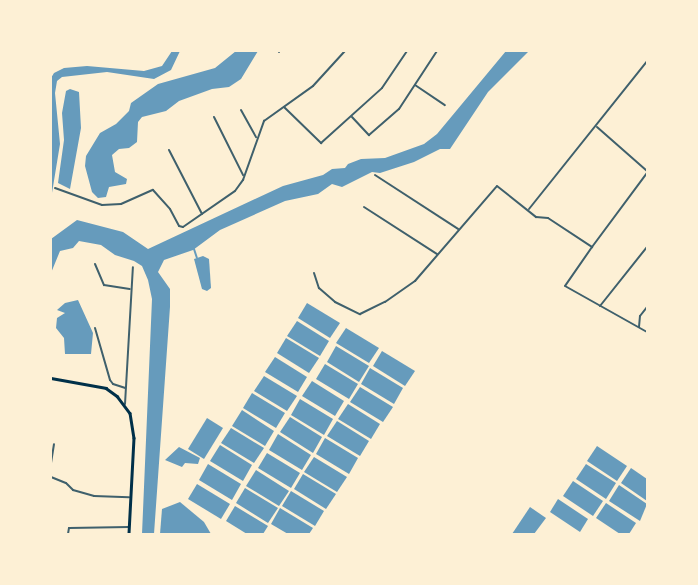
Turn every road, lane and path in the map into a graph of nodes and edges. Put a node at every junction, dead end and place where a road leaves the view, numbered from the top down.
1 (345, 51) edge
2 (407, 51) edge
3 (437, 51) edge
4 (647, 61) edge
5 (415, 85) junction
6 (445, 105) dead end
7 (284, 106) junction
8 (241, 110) dead end
9 (352, 116) junction
10 (214, 117) dead end
11 (596, 127) junction
12 (256, 137) junction
13 (169, 150) dead end
14 (647, 172) edge
15 (375, 175) dead end
16 (244, 176) junction
17 (55, 188) dead end
18 (364, 207) dead end
19 (528, 210) junction
20 (202, 214) junction
21 (459, 229) junction
22 (592, 247) junction
23 (647, 247) edge
24 (438, 255) junction
25 (95, 264) dead end
26 (132, 267) dead end
27 (314, 273) dead end
28 (131, 289) junction
29 (599, 307) junction
30 (647, 307) edge
31 (639, 327) junction
32 (95, 328) dead end
33 (647, 332) edge
34 (51, 378) edge
35 (126, 388) junction
36 (125, 405) junction
37 (54, 444) dead end
38 (51, 463) edge
39 (51, 477) edge
40 (131, 497) junction
41 (129, 527) junction
42 (68, 534) edge
43 (129, 534) edge

1 - 7 street
2 - 9 street
3 - 5 street
4 - 11 street
5 - 6 street
5 - 9 street
7 - 9 street
7 - 12 street
8 - 12 street
10 - 16 street
11 - 14 street
11 - 19 street
12 - 16 street
13 - 20 street
14 - 22 street
15 - 21 street
16 - 20 street
17 - 20 street
18 - 24 street
19 - 21 street
19 - 22 street
21 - 24 street
22 - 29 street
23 - 29 street
24 - 27 street
25 - 28 street
26 - 28 street
28 - 35 street
29 - 31 street
30 - 31 street
31 - 33 street
32 - 35 street
34 - 36 main road
35 - 36 street
36 - 40 main road
37 - 38 street
39 - 40 street
40 - 41 main road
41 - 42 street
41 - 43 main road

